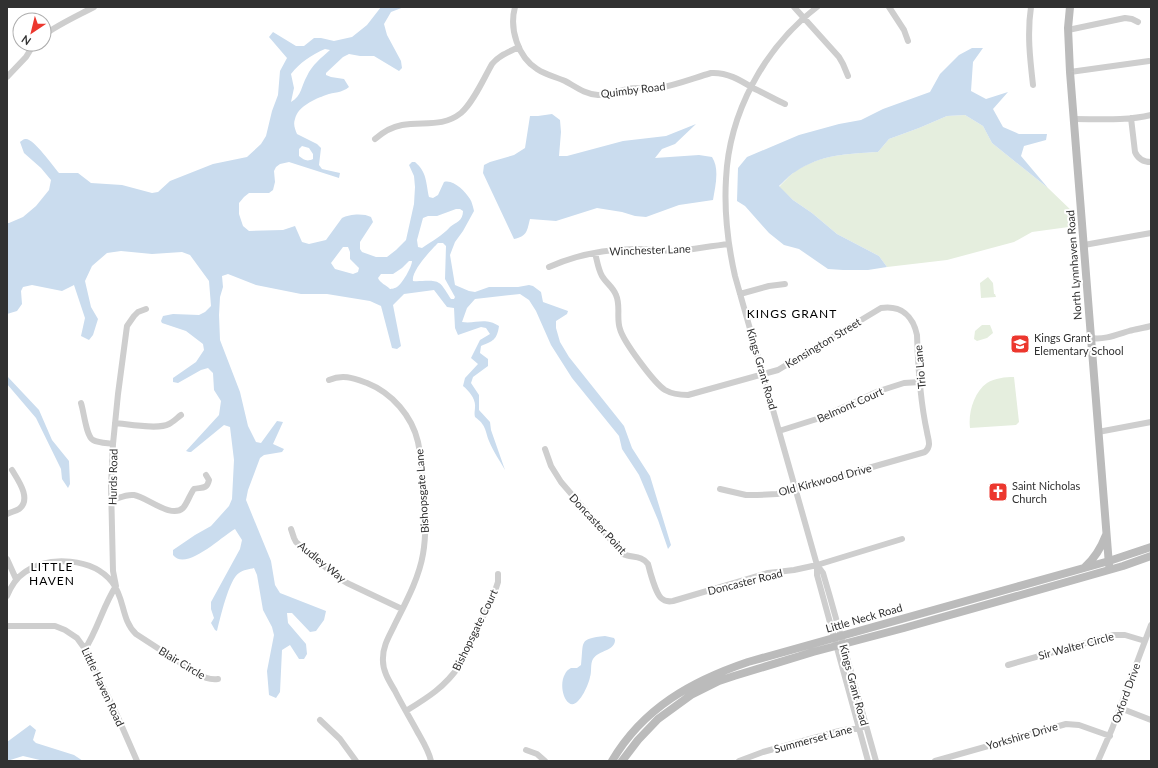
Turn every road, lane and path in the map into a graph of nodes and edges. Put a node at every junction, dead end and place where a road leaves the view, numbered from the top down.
1 (94, 7) edge
2 (515, 7) edge
3 (794, 7) edge
4 (817, 7) edge
5 (889, 7) edge
6 (1031, 7) edge
7 (1070, 7) edge
8 (804, 17) junction
9 (1138, 22) dead end
10 (52, 29) edge
11 (1068, 30) junction
12 (908, 41) dead end
13 (519, 47) junction
14 (29, 52) edge
15 (1149, 61) dead end
16 (1070, 72) junction
17 (848, 76) dead end
18 (7, 77) edge
19 (1033, 85) dead end
20 (751, 87) junction
21 (785, 104) dead end
22 (1151, 115) edge
23 (1131, 118) junction
24 (1074, 119) junction
25 (375, 139) dead end
26 (1151, 162) edge
27 (1151, 233) edge
28 (729, 244) junction
29 (1084, 245) junction
30 (595, 253) junction
31 (549, 268) dead end
32 (784, 284) dead end
33 (740, 294) junction
34 (881, 308) joint
35 (146, 309) dead end
36 (1151, 326) edge
37 (1091, 338) junction
38 (763, 374) junction
39 (329, 380) dead end
40 (920, 382) junction
41 (81, 404) dead end
42 (181, 414) dead end
43 (1151, 422) edge
44 (115, 423) junction
45 (779, 431) junction
46 (1098, 432) junction
47 (113, 444) junction
48 (545, 449) dead end
49 (928, 450) joint
50 (12, 470) dead end
51 (206, 475) dead end
52 (720, 489) dead end
53 (796, 489) junction
54 (112, 500) junction
55 (7, 514) edge
56 (291, 529) dead end
57 (1106, 533) junction
58 (902, 539) dead end
59 (1151, 547) edge
60 (1151, 556) edge
61 (7, 559) edge
62 (1109, 561) junction
63 (817, 565) junction
64 (1085, 568) junction
65 (1110, 570) junction
66 (498, 574) dead end
67 (16, 579) junction
68 (116, 586) junction
69 (696, 594) joint
70 (7, 596) edge
71 (402, 609) junction
72 (1151, 625) edge
73 (7, 626) edge
74 (838, 641) junction
75 (1145, 641) junction
76 (148, 642) joint
77 (85, 648) junction
78 (1008, 666) dead end
79 (218, 679) dead end
80 (1120, 708) junction
81 (406, 711) junction
82 (320, 720) dead end
83 (1151, 720) edge
84 (866, 726) junction
85 (858, 728) junction
86 (1110, 736) junction
87 (526, 750) dead end
88 (956, 758) edge
89 (137, 761) edge
90 (356, 761) edge
91 (431, 761) edge
92 (545, 761) edge
93 (612, 761) edge
94 (622, 761) edge
95 (739, 761) edge
96 (868, 761) edge
97 (876, 761) edge
98 (935, 761) edge
99 (1098, 761) edge

1 - 10 street
2 - 13 street, Quimby Road
3 - 8 street
4 - 8 street, Kings Grant Road
5 - 12 street
6 - 19 street
7 - 11 street, North Lynnhaven Road
8 - 17 street
8 - 20 street, Kings Grant Road
9 - 11 street
11 - 16 street, North Lynnhaven Road
13 - 20 street, Quimby Road
13 - 25 street
14 - 18 street
15 - 16 street
16 - 24 street, North Lynnhaven Road
20 - 21 street, Quimby Road
20 - 28 street, Kings Grant Road
22 - 23 street
23 - 24 street
23 - 26 street
24 - 29 street, North Lynnhaven Road
27 - 29 street
28 - 30 street, Winchester Lane
28 - 33 street, Kings Grant Road
29 - 37 street, North Lynnhaven Road
30 - 31 street, Winchester Lane
30 - 38 street, Kensington Street
32 - 33 street
33 - 38 street, Kings Grant Road
34 - 38 street, Kensington Street
34 - 40 street, Trio Lane
35 - 44 street, Hurds Road
36 - 37 street
37 - 46 street, North Lynnhaven Road
38 - 45 street, Kings Grant Road
39 - 71 street, Bishopsgate Lane
40 - 45 street, Belmont Court
40 - 49 street, Trio Lane
41 - 47 street
42 - 44 street
43 - 46 street
44 - 47 street, Hurds Road
45 - 53 street, Kings Grant Road
46 - 57 street, North Lynnhaven Road
47 - 54 street, Hurds Road
48 - 69 street, Doncaster Point
49 - 53 street, Old Kirkwood Drive
50 - 55 street
51 - 54 street
52 - 53 street, Old Kirkwood Drive
53 - 63 street, Kings Grant Road
54 - 68 street, Hurds Road
56 - 71 street, Audley Way
57 - 62 street, North Lynnhaven Road
57 - 64 street
58 - 63 street, Doncaster Road
59 - 62 street, Little Neck Road
60 - 65 street, Little Neck Road
61 - 67 street
62 - 64 street, Little Neck Road
62 - 65 street, North Lynnhaven Road
63 - 69 street, Doncaster Road
63 - 74 street, Kings Grant Road
64 - 74 street, Little Neck Road
65 - 74 street, Little Neck Road
66 - 81 street, Bishopsgate Court
67 - 68 street
67 - 70 street
68 - 76 street, Hurds Road
68 - 77 street
71 - 81 street, Bishopsgate Lane
72 - 75 street, Oxford Drive
73 - 77 street, Little Haven Road
74 - 84 street, Kings Grant Road
74 - 85 street, Kings Grant Road
74 - 93 street, Little Neck Road
74 - 94 street, Little Neck Road
75 - 78 street, Sir Walter Circle
75 - 80 street, Oxford Drive
76 - 79 street, Blair Circle
77 - 89 street, Little Haven Road
80 - 83 street
80 - 86 street, Oxford Drive
81 - 91 street, Bishopsgate Lane
82 - 90 street
84 - 85 street, Summerset Lane
84 - 97 street, Kings Grant Road
85 - 95 street, Summerset Lane
85 - 96 street, Kings Grant Road
86 - 88 street, Yorkshire Drive
86 - 99 street, Oxford Drive
87 - 92 street
88 - 98 street, Yorkshire Drive

